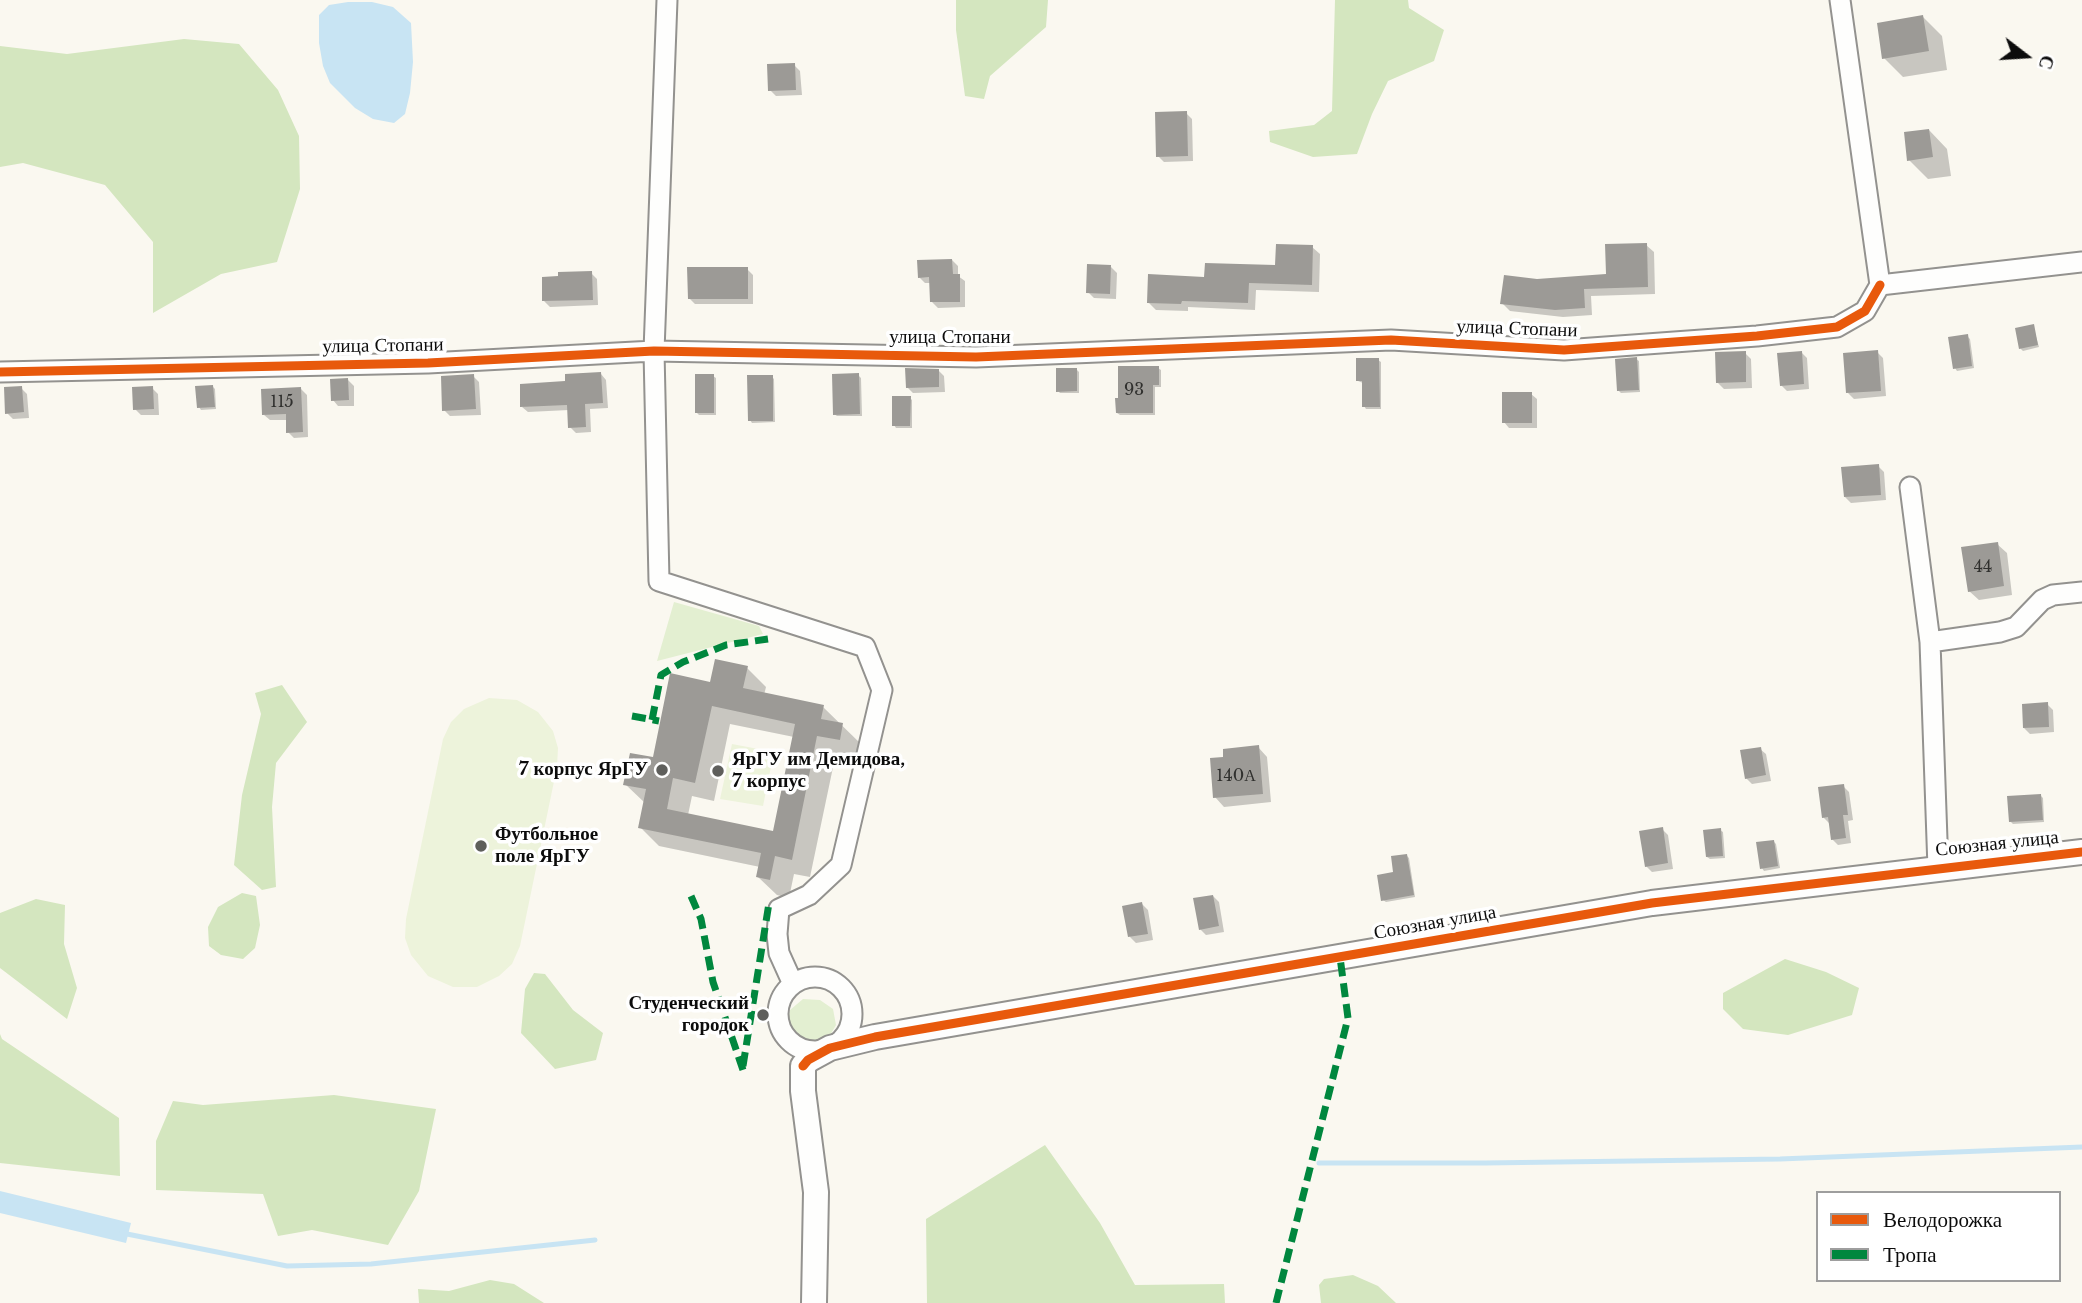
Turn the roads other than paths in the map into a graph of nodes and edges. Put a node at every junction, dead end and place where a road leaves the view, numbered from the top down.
1 (667, 0) edge
2 (1840, 0) edge
3 (2082, 262) edge
4 (1880, 285) junction
5 (654, 351) junction
6 (0, 372) edge
7 (1910, 487) dead end
8 (2082, 592) edge
9 (1930, 642) junction
10 (2082, 852) edge
11 (1938, 868) junction
12 (793, 984) junction
13 (830, 1048) junction
14 (799, 1056) junction
15 (814, 1303) edge

1 - 5 street
2 - 4 street
3 - 4 street
4 - 5 street, улица Стопани
5 - 6 street, улица Стопани
5 - 12 street
7 - 9 street
8 - 9 street
9 - 11 street
10 - 11 street, Союзная улица
11 - 13 street, Союзная улица
12 - 13 street
12 - 14 street
13 - 14 street, Союзная улица
14 - 15 street

